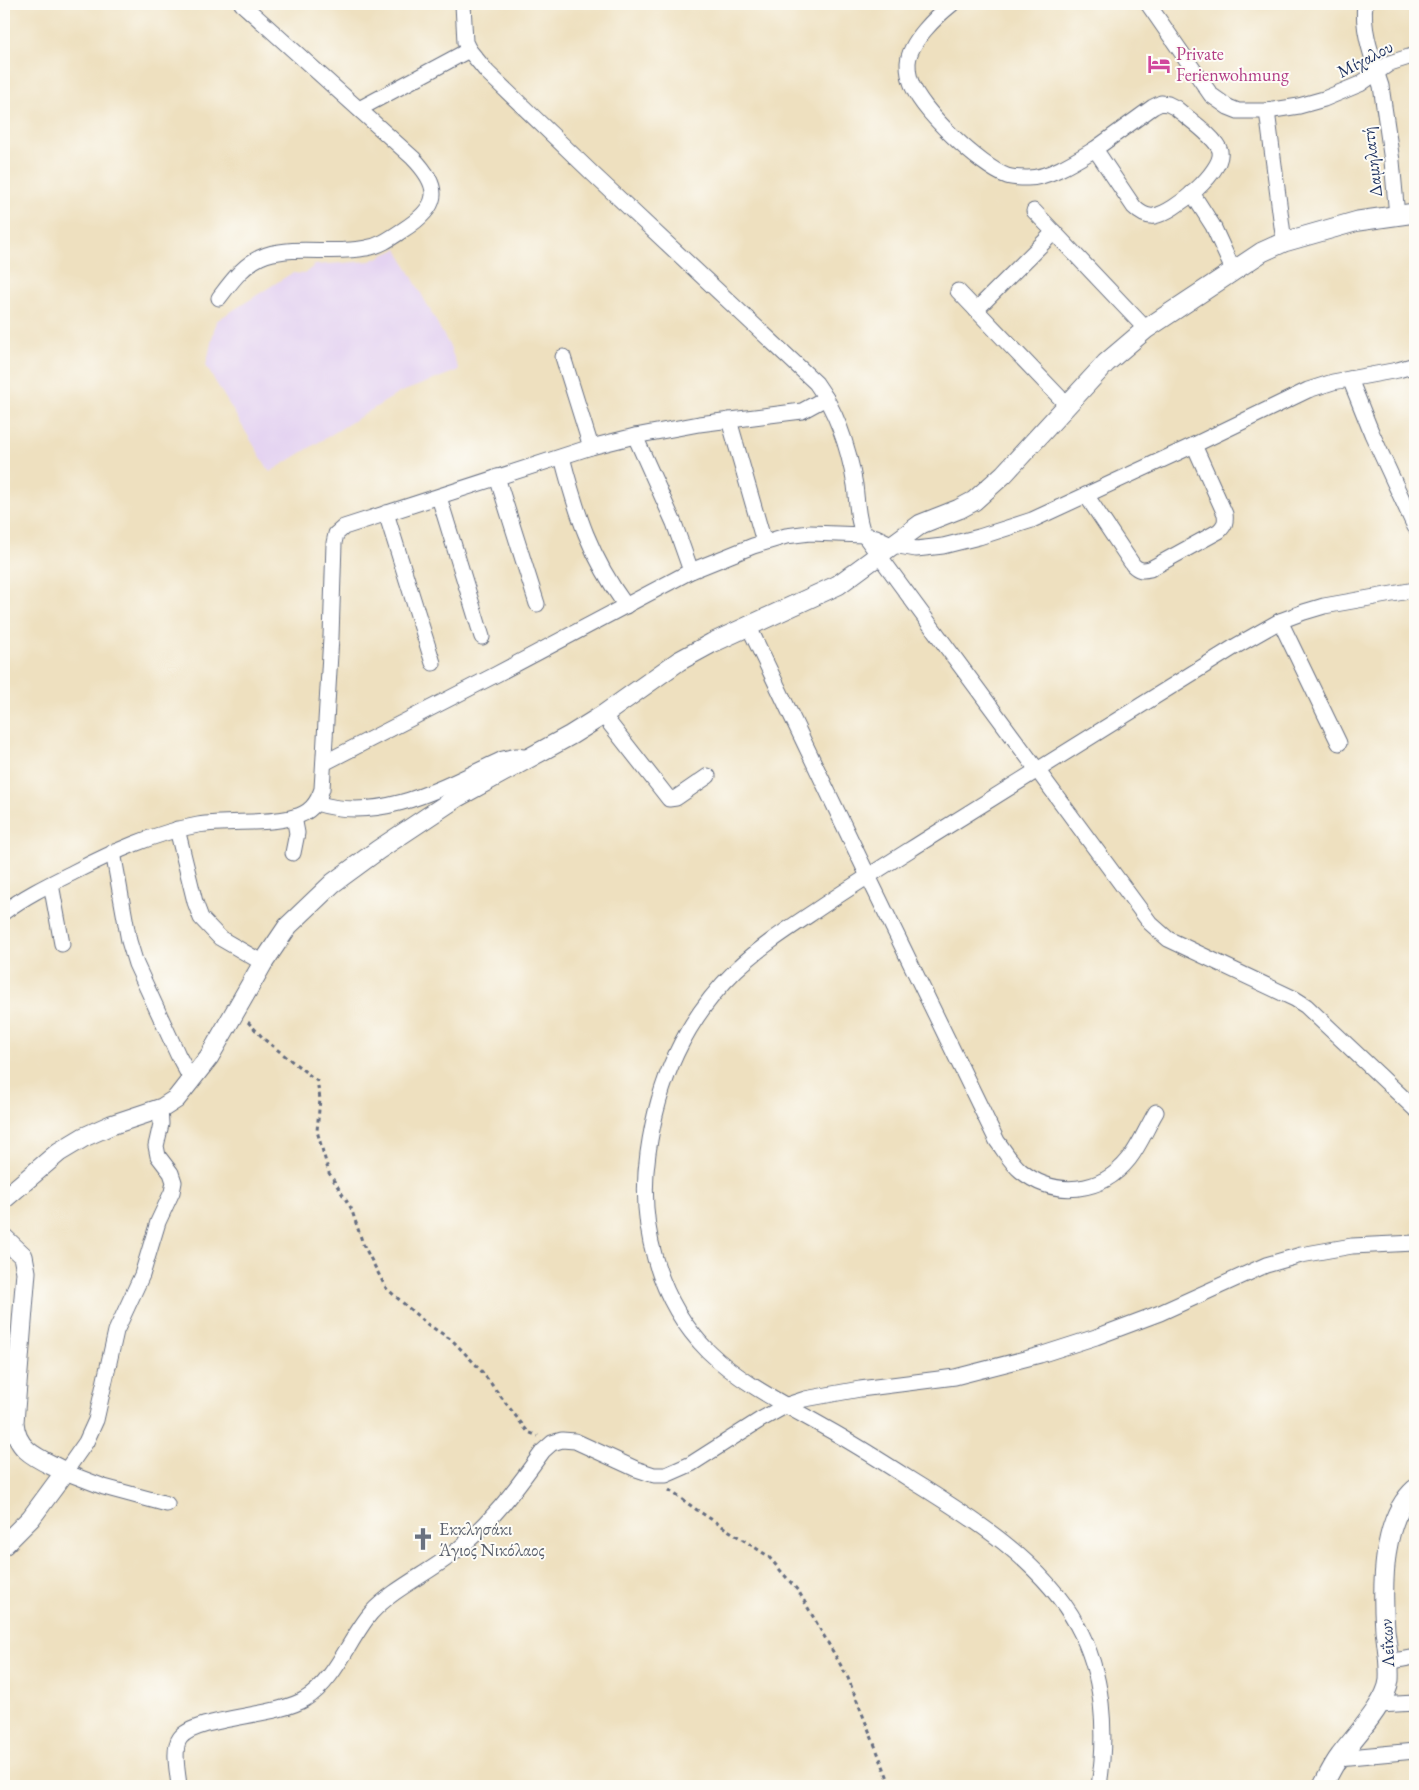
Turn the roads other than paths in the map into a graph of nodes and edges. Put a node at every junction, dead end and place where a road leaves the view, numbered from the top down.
1 (242, 4) edge
2 (463, 4) edge
3 (952, 4) edge
4 (1148, 4) edge
5 (1364, 4) edge
6 (469, 50) junction
7 (1415, 55) edge
8 (359, 109) junction
9 (1267, 111) junction
10 (1095, 149) junction
11 (1192, 194) junction
12 (1034, 211) dead end
13 (1406, 215) edge
14 (1054, 232) junction
15 (1284, 242) junction
16 (1233, 270) junction
17 (958, 291) dead end
18 (219, 298) dead end
19 (976, 310) junction
20 (1146, 330) junction
21 (563, 357) dead end
22 (1415, 365) edge
23 (1350, 379) junction
24 (826, 398) junction
25 (1068, 405) junction
26 (729, 420) junction
27 (635, 436) junction
28 (1194, 445) junction
29 (591, 447) junction
30 (562, 457) junction
31 (497, 477) junction
32 (1086, 495) junction
33 (439, 497) junction
34 (386, 513) junction
35 (1415, 527) edge
36 (864, 535) junction
37 (764, 542) junction
38 (886, 550) junction
39 (690, 571) junction
40 (1415, 590) edge
41 (537, 604) dead end
42 (626, 606) junction
43 (1280, 622) junction
44 (748, 626) junction
45 (482, 637) dead end
46 (433, 663) dead end
47 (602, 715) junction
48 (1339, 743) dead end
49 (530, 758) junction
50 (324, 764) junction
51 (1039, 770) junction
52 (708, 776) dead end
53 (316, 802) junction
54 (294, 818) junction
55 (178, 829) junction
56 (113, 852) junction
57 (293, 853) dead end
58 (868, 876) junction
59 (50, 884) junction
60 (4, 912) edge
61 (62, 944) dead end
62 (263, 962) junction
63 (192, 1081) junction
64 (160, 1108) junction
65 (1415, 1109) edge
66 (1156, 1112) dead end
67 (4, 1199) edge
68 (4, 1238) edge
69 (1415, 1243) edge
70 (787, 1406) junction
71 (65, 1472) junction
72 (1415, 1489) edge
73 (167, 1504) dead end
74 (4, 1545) edge
75 (1415, 1657) edge
76 (1388, 1662) junction
77 (1415, 1703) edge
78 (1379, 1705) junction
79 (1415, 1752) edge
80 (1338, 1758) junction
81 (180, 1786) edge
82 (1099, 1786) edge
83 (1323, 1786) edge

1 - 8 street
2 - 6 street
3 - 10 street
4 - 9 street, Μίχαλου
5 - 13 street, Δαμηλατή
6 - 8 street
6 - 24 street
7 - 9 street, Μίχαλου
8 - 18 street
9 - 15 street
10 - 11 street
10 - 11 street
11 - 16 street
12 - 14 street
13 - 15 street
14 - 19 street
14 - 20 street
15 - 16 street
16 - 20 street
17 - 19 street
19 - 25 street
20 - 25 street
21 - 29 street
22 - 23 street
23 - 28 street
23 - 35 street
24 - 26 street
24 - 36 street
25 - 38 street
26 - 27 street
26 - 37 street
27 - 29 street
27 - 39 street
28 - 32 street
28 - 32 street
29 - 30 street
30 - 31 street
30 - 42 street
31 - 33 street
31 - 41 street
32 - 38 street
33 - 34 street
33 - 45 street
34 - 46 street
34 - 50 street
36 - 37 street
36 - 38 street
37 - 39 street
38 - 44 street
38 - 51 street
39 - 42 street
40 - 43 street
42 - 50 street
43 - 48 street
43 - 51 street
44 - 47 street
44 - 58 street
47 - 49 street
47 - 52 street
49 - 53 street
49 - 62 street
50 - 53 street
51 - 58 street
51 - 65 street
53 - 54 street
54 - 55 street
54 - 57 street
55 - 56 street
55 - 62 street
56 - 59 street
56 - 63 street
58 - 66 street
58 - 70 street
59 - 60 street
59 - 61 street
62 - 63 street
63 - 64 street
64 - 67 street
64 - 71 street
68 - 71 street
69 - 70 street
70 - 81 street
70 - 82 street
71 - 73 street
71 - 74 street
72 - 76 street, Λεΐκων
75 - 76 street
76 - 78 street, Λεΐκων
77 - 78 street
78 - 80 street, Λεΐκων
79 - 80 street
80 - 83 street, Λεΐκων

